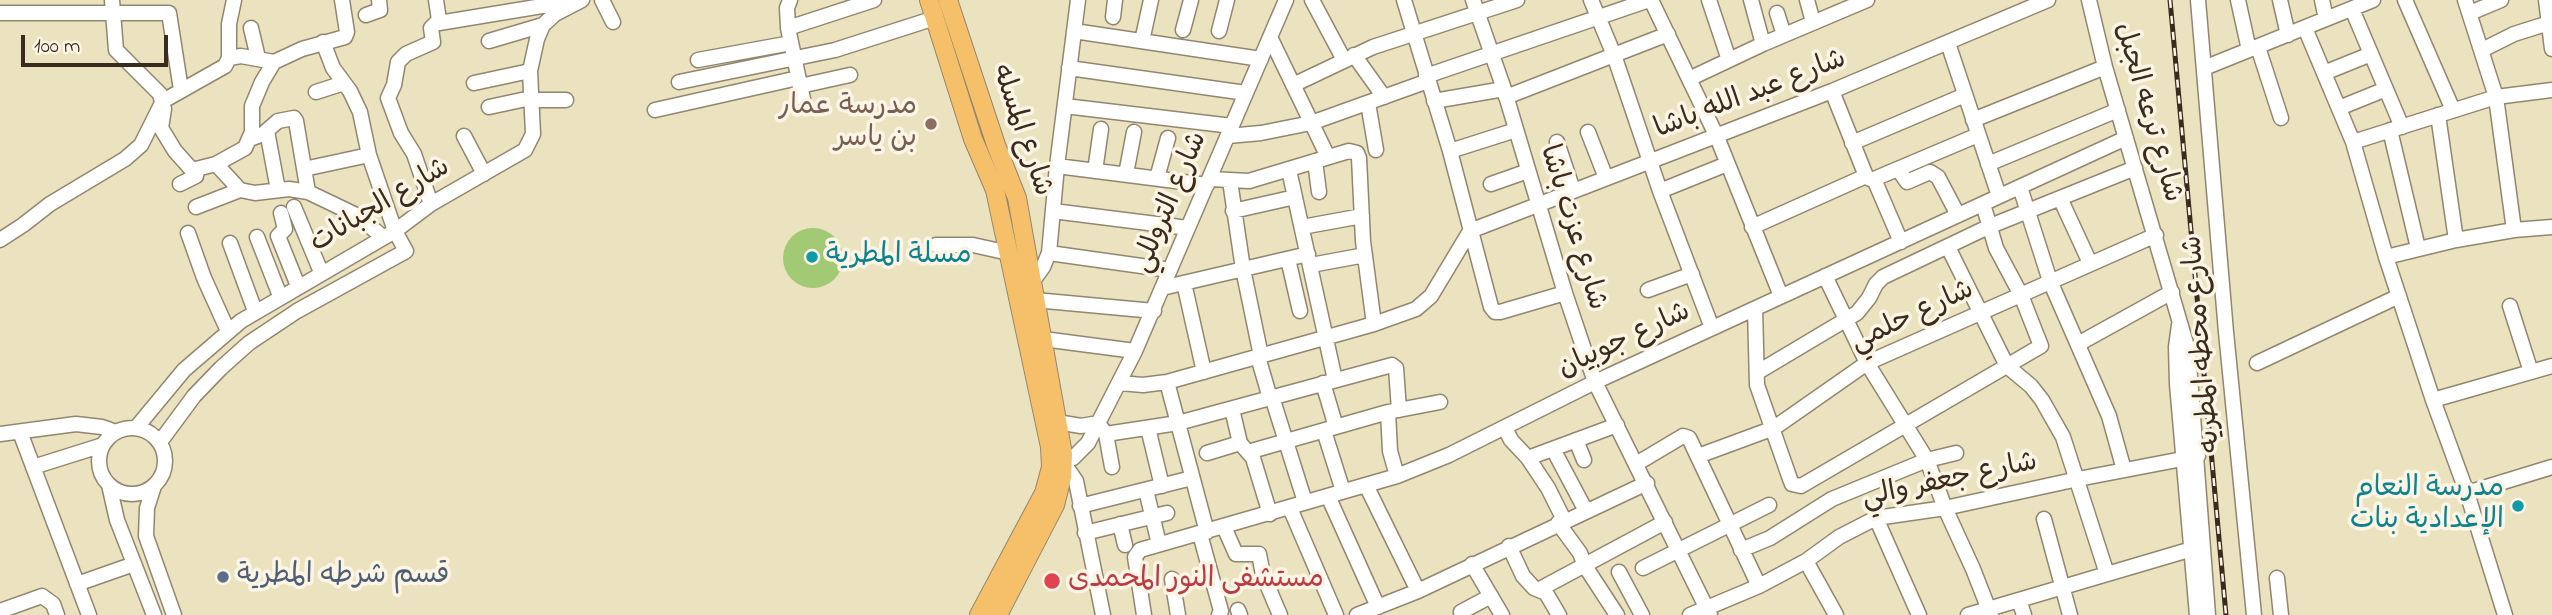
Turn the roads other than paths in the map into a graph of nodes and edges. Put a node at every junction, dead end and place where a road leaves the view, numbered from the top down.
1 (234, 0) edge
2 (342, 0) edge
3 (379, 0) edge
4 (436, 0) edge
5 (582, 0) edge
6 (602, 0) edge
7 (790, 0) edge
8 (874, 0) edge
9 (929, 0) edge
10 (948, 0) edge
11 (1078, 0) edge
12 (1115, 0) edge
13 (1150, 0) edge
14 (1191, 0) edge
15 (1227, 0) edge
16 (1286, 0) edge
17 (1312, 0) edge
18 (1404, 0) edge
19 (1517, 0) edge
20 (1591, 0) edge
21 (1650, 0) edge
22 (1709, 0) edge
23 (1751, 0) edge
24 (1807, 0) edge
25 (1867, 0) edge
26 (2048, 0) edge
27 (2089, 0) edge
28 (2198, 0) edge
29 (2238, 0) edge
30 (2280, 0) edge
31 (2322, 0) edge
32 (2372, 0) edge
33 (2405, 0) edge
34 (2501, 0) edge
35 (2546, 0) edge
36 (566, 3) edge
37 (2467, 6) edge
38 (112, 7) edge
39 (1475, 7) edge
40 (2352, 9) junction
41 (0, 13) edge
42 (1777, 13) dead end
43 (366, 15) dead end
44 (1113, 17) dead end
45 (1598, 17) junction
46 (935, 18) junction
47 (2326, 19) junction
48 (612, 22) dead end
49 (1813, 22) junction
50 (439, 23) junction
51 (2549, 23) junction
52 (542, 26) junction
53 (2305, 27) junction
54 (251, 28) dead end
55 (788, 28) junction
56 (1183, 30) dead end
57 (1074, 31) junction
58 (1219, 32) dead end
59 (1413, 34) junction
60 (1668, 34) junction
61 (2288, 34) junction
62 (1784, 35) junction
63 (1270, 37) junction
64 (489, 41) dead end
65 (1142, 41) junction
66 (323, 42) junction
67 (791, 43) junction
68 (1948, 43) junction
69 (1763, 44) junction
70 (2253, 49) junction
71 (2552, 49) edge
72 (2482, 50) junction
73 (1492, 54) junction
74 (2371, 54) junction
75 (1614, 55) junction
76 (229, 58) junction
77 (258, 58) junction
78 (1349, 58) junction
79 (794, 59) junction
80 (1261, 59) junction
81 (698, 60) dead end
82 (1729, 60) junction
83 (274, 62) junction
84 (2105, 66) junction
85 (1069, 68) junction
86 (2204, 68) junction
87 (530, 71) junction
88 (2325, 73) junction
89 (850, 75) dead end
90 (1427, 78) junction
91 (1690, 78) junction
92 (679, 82) dead end
93 (344, 83) junction
94 (474, 83) dead end
95 (1293, 85) junction
96 (800, 88) junction
97 (2386, 89) junction
98 (181, 90) junction
99 (2552, 90) edge
100 (1832, 91) junction
101 (316, 92) dead end
102 (1246, 93) junction
103 (1505, 93) junction
104 (1965, 95) junction
105 (1384, 97) junction
106 (2496, 97) junction
107 (532, 99) junction
108 (163, 100) junction
109 (566, 100) dead end
110 (1434, 101) junction
111 (1368, 103) junction
112 (1065, 106) junction
113 (489, 107) dead end
114 (2339, 108) junction
115 (655, 110) dead end
116 (2118, 110) junction
117 (2453, 110) junction
118 (2438, 115) junction
119 (2281, 118) dead end
120 (1973, 120) junction
121 (1311, 123) junction
122 (2396, 128) junction
123 (1101, 129) dead end
124 (1516, 130) junction
125 (267, 131) junction
126 (1230, 131) junction
127 (1134, 132) dead end
128 (1588, 132) dead end
129 (1978, 135) junction
130 (464, 136) dead end
131 (1717, 136) junction
132 (1168, 138) dead end
133 (2126, 138) junction
134 (250, 139) junction
135 (1557, 142) dead end
136 (2353, 142) junction
137 (1852, 143) junction
138 (1376, 150) dead end
139 (1450, 151) junction
140 (369, 155) junction
141 (1321, 159) junction
142 (1650, 162) junction
143 (216, 164) junction
144 (1727, 164) junction
145 (1988, 164) junction
146 (1057, 166) junction
147 (2135, 168) junction
148 (304, 169) junction
149 (1898, 169) junction
150 (197, 170) junction
151 (1289, 170) junction
152 (1095, 171) junction
153 (1528, 172) junction
154 (484, 174) junction
155 (1126, 174) junction
156 (1157, 178) junction
157 (1606, 178) junction
158 (1870, 178) junction
159 (1230, 181) junction
160 (1209, 182) junction
161 (180, 184) dead end
162 (1490, 184) dead end
163 (2020, 187) junction
164 (240, 190) junction
165 (278, 190) junction
166 (1573, 190) junction
167 (1660, 191) junction
168 (308, 192) junction
169 (1319, 192) dead end
170 (1999, 196) junction
171 (1295, 197) junction
172 (2060, 198) junction
173 (1538, 203) junction
174 (431, 204) junction
175 (1983, 204) junction
176 (196, 207) dead end
177 (1053, 211) junction
178 (1233, 211) junction
179 (2027, 212) junction
180 (1958, 215) junction
181 (1362, 216) junction
182 (1302, 227) junction
183 (1989, 227) junction
184 (2552, 227) edge
185 (1188, 228) junction
186 (1752, 228) junction
187 (2514, 230) junction
188 (1469, 231) junction
189 (188, 233) dead end
190 (389, 234) junction
191 (2156, 235) junction
192 (257, 237) dead end
193 (0, 240) edge
194 (2456, 240) junction
195 (1901, 242) junction
196 (230, 243) dead end
197 (936, 245) dead end
198 (1948, 247) junction
199 (2418, 248) junction
200 (1009, 253) junction
201 (1049, 253) junction
202 (1365, 255) junction
203 (2386, 257) junction
204 (1287, 259) junction
205 (1309, 259) junction
206 (2090, 263) junction
207 (1243, 269) junction
208 (1170, 270) junction
209 (321, 272) junction
210 (1692, 274) junction
211 (1825, 276) junction
212 (2050, 281) junction
213 (1314, 282) junction
214 (1184, 283) junction
215 (298, 286) junction
216 (1294, 287) junction
217 (1162, 288) junction
218 (1648, 290) dead end
219 (1034, 291) junction
220 (2172, 292) junction
221 (1565, 293) junction
222 (2021, 295) junction
223 (280, 296) junction
224 (1781, 296) junction
225 (2399, 296) junction
226 (2510, 306) dead end
227 (1755, 309) junction
228 (255, 311) junction
229 (1154, 311) junction
230 (1300, 311) dead end
231 (1981, 314) junction
232 (1848, 320) junction
233 (1374, 324) junction
234 (1712, 328) junction
235 (228, 331) junction
236 (1327, 337) junction
237 (1043, 339) junction
238 (2078, 344) junction
239 (1136, 351) junction
240 (1259, 356) junction
241 (1867, 363) junction
242 (2257, 363) dead end
243 (2007, 366) junction
244 (2552, 366) edge
245 (1203, 372) junction
246 (1758, 372) junction
247 (2531, 372) junction
248 (1329, 381) junction
249 (1167, 382) junction
250 (1595, 382) junction
251 (1120, 383) junction
252 (1271, 398) junction
253 (2433, 400) junction
254 (1440, 402) dead end
255 (1232, 409) junction
256 (1394, 411) junction
257 (1057, 422) junction
258 (1178, 423) junction
259 (1617, 425) junction
260 (1905, 427) junction
261 (136, 428) junction
262 (1102, 428) junction
263 (1148, 428) junction
264 (1505, 428) junction
265 (1774, 428) junction
266 (1330, 429) junction
267 (20, 432) junction
268 (116, 432) junction
269 (0, 435) edge
270 (1576, 440) junction
271 (1286, 441) junction
272 (160, 442) junction
273 (103, 444) junction
274 (1244, 448) junction
275 (1552, 449) junction
276 (1207, 453) dead end
277 (1956, 453) dead end
278 (1698, 456) junction
279 (2191, 457) junction
280 (1528, 458) junction
281 (1584, 460) dead end
282 (1927, 460) junction
283 (1063, 462) junction
284 (1636, 464) junction
285 (33, 467) junction
286 (1112, 467) dead end
287 (2552, 467) edge
288 (2124, 470) junction
289 (1397, 476) junction
290 (1192, 478) junction
291 (2078, 479) junction
292 (1647, 483) junction
293 (109, 485) junction
294 (1366, 485) junction
295 (154, 486) junction
296 (1162, 486) junction
297 (1146, 491) junction
298 (1343, 491) junction
299 (2467, 493) junction
300 (1328, 496) junction
301 (1305, 502) junction
302 (1769, 505) dead end
303 (1080, 506) junction
304 (1290, 508) junction
305 (1945, 508) junction
306 (1586, 511) junction
307 (1167, 513) dead end
308 (1270, 513) junction
309 (1152, 517) junction
310 (1876, 518) junction
311 (2044, 519) dead end
312 (1561, 522) junction
313 (1665, 522) junction
314 (1120, 524) junction
315 (1729, 525) junction
316 (1224, 527) junction
317 (1086, 533) junction
318 (1204, 533) junction
319 (1159, 544) junction
320 (1125, 545) dead end
321 (1509, 546) junction
322 (2192, 549) junction
323 (1679, 550) junction
324 (1741, 550) junction
325 (1806, 561) junction
326 (134, 564) junction
327 (1472, 564) junction
328 (1584, 566) junction
329 (1643, 568) dead end
330 (1619, 572) dead end
331 (2107, 574) junction
332 (2277, 578) dead end
333 (1172, 579) dead end
334 (77, 584) junction
335 (1759, 586) junction
336 (2062, 587) junction
337 (1540, 589) junction
338 (1418, 591) junction
339 (1491, 596) junction
340 (2019, 600) junction
341 (1378, 607) junction
342 (0, 611) edge
343 (1708, 611) edge
344 (1461, 612) dead end
345 (1990, 612) edge
346 (1362, 614) edge
347 (57, 615) edge
348 (89, 615) edge
349 (153, 615) edge
350 (174, 615) edge
351 (979, 615) edge
352 (998, 615) edge
353 (1103, 615) edge
354 (1144, 615) edge
355 (1178, 615) edge
356 (1219, 615) edge
357 (1280, 615) edge
358 (1336, 615) edge
359 (1502, 615) edge
360 (1559, 615) edge
361 (1617, 615) edge
362 (1642, 615) edge
363 (1690, 615) edge
364 (1836, 615) edge
365 (1919, 615) edge
366 (1968, 615) edge
367 (2024, 615) edge
368 (2070, 615) edge
369 (2197, 615) edge
370 (2208, 615) edge
371 (2254, 615) edge
372 (2281, 615) edge
373 (2505, 615) edge

1 - 76 street
2 - 66 street
3 - 43 street
4 - 50 street
5 - 36 street
6 - 48 street
7 - 55 street
8 - 55 street
9 - 46 main road, شارع المسله
10 - 219 main road, شارع المسله
11 - 57 street
12 - 44 street
13 - 65 street
14 - 56 street
15 - 58 street
16 - 63 street, شارع التروللي
17 - 78 street
18 - 59 street
19 - 39 street
20 - 45 street
21 - 45 street
21 - 60 street
22 - 82 street
23 - 69 street
24 - 49 street
25 - 49 street
26 - 68 street, شارع عبد الله باشا
27 - 84 street, شارع ترعه الجبل
28 - 86 street, شارع محطه المطريه
29 - 70 street
30 - 61 street
31 - 47 street
32 - 40 street
33 - 117 street
34 - 37 street
35 - 51 street
36 - 50 street
36 - 52 street
37 - 72 street
38 - 41 street
38 - 98 street
38 - 108 street
39 - 59 street
39 - 73 street, شارع عزت باشا
40 - 47 street
40 - 74 street
42 - 62 street
45 - 73 street
45 - 75 street
46 - 79 street
46 - 200 main road, شارع المسله
47 - 53 street
49 - 62 street
50 - 174 street
51 - 71 street
51 - 72 street
52 - 64 street
52 - 87 street, شارع الجبانات
53 - 61 street
53 - 88 street
54 - 77 street
55 - 67 street
57 - 65 street
57 - 85 street
59 - 78 street
59 - 90 street
60 - 75 street
60 - 91 street
61 - 70 street
62 - 69 street
63 - 80 street, شارع التروللي
63 - 95 street
65 - 80 street
66 - 83 street
66 - 93 street
67 - 79 street
67 - 81 street
68 - 100 street, شارع عبد الله باشا
68 - 104 street
69 - 82 street
70 - 86 street
70 - 119 street
72 - 106 street
73 - 90 street
73 - 103 street, شارع عزت باشا
74 - 88 street
74 - 97 street
75 - 103 street
75 - 142 street
76 - 77 street
76 - 98 street
77 - 83 street
78 - 95 street
78 - 105 street
79 - 92 street
79 - 96 street
80 - 102 street, شارع التروللي
82 - 91 street
83 - 134 street
84 - 116 street, شارع ترعه الجبل
84 - 120 street
85 - 102 street
85 - 112 street
86 - 371 street, شارع محطه المطريه
87 - 94 street
87 - 107 street, شارع الجبانات
88 - 114 street
89 - 96 street
90 - 105 street
90 - 110 street
91 - 131 street
93 - 101 street
93 - 140 street
95 - 121 street
96 - 115 street
97 - 114 street
97 - 122 street
98 - 108 street
99 - 106 street
100 - 131 street, شارع عبد الله باشا
100 - 137 street
102 - 126 street, شارع التروللي
103 - 110 street
103 - 124 street, شارع عزت باشا
104 - 120 street
104 - 137 street
105 - 111 street
106 - 117 street
106 - 187 street
107 - 109 street
107 - 113 street
107 - 154 street, شارع الجبانات
108 - 150 street
108 - 193 street
110 - 139 street
111 - 121 street
111 - 138 street
112 - 126 street
112 - 146 street
114 - 136 street
116 - 133 street, شارع ترعه الجبل
116 - 145 street
117 - 118 street
118 - 122 street
118 - 194 street
120 - 129 street
121 - 126 street
121 - 141 street
122 - 136 street
122 - 199 street
123 - 152 street
124 - 139 street
124 - 153 street, شارع عزت باشا
125 - 134 street
125 - 148 street
125 - 165 street
126 - 160 street, شارع التروللي
127 - 155 street
128 - 157 street
129 - 145 street
129 - 149 street
130 - 154 street
131 - 142 street, شارع عبد الله باشا
131 - 144 street
132 - 156 street
133 - 147 street, شارع ترعه الجبل
133 - 163 street, شارع جوبيان
134 - 143 street
135 - 166 street
136 - 203 street
137 - 158 street
139 - 188 street
140 - 148 street
140 - 190 street
141 - 151 street
141 - 169 street
141 - 181 street
142 - 157 street, شارع عبد الله باشا
142 - 167 street
143 - 150 street
143 - 164 street
144 - 167 street
144 - 186 street
145 - 170 street
146 - 152 street
146 - 177 street
147 - 172 street
147 - 191 street, شارع ترعه الجبل
148 - 168 street
149 - 158 street
149 - 180 street
150 - 161 street
151 - 159 street
151 - 171 street
152 - 155 street
153 - 162 street
153 - 173 street, شارع عزت باشا
154 - 174 street, شارع الجبانات
155 - 156 street
156 - 160 street
157 - 166 street, شارع عبد الله باشا
158 - 186 street
158 - 195 street
159 - 160 street
159 - 178 street
160 - 185 street, شارع التروللي
163 - 170 street, شارع جوبيان
163 - 179 street
164 - 165 street
164 - 176 street
165 - 168 street
166 - 173 street, شارع عبد الله باشا
167 - 210 street
168 - 190 street
170 - 175 street, شارع جوبيان
171 - 178 street
171 - 182 street
172 - 179 street
172 - 206 street
173 - 188 street, شارع عبد الله باشا
173 - 221 street, شارع عزت باشا
174 - 190 street, شارع الجبانات
175 - 180 street, شارع جوبيان
175 - 183 street
177 - 185 street
177 - 201 street
178 - 207 street
179 - 183 street
179 - 212 street
180 - 195 street, شارع جوبيان
181 - 182 street
181 - 202 street
182 - 205 street
183 - 198 street
183 - 222 street
184 - 187 street
185 - 208 street, شارع التروللي
186 - 224 street
187 - 194 street
188 - 221 street
188 - 233 street
189 - 235 street
190 - 209 street, شارع الجبانات
190 - 272 street, شارع الجبانات
191 - 206 street, شارع حلمي
191 - 220 street, شارع ترعه الجبل
192 - 223 street
194 - 199 street
195 - 211 street, شارع جوبيان
196 - 228 street
197 - 200 street
198 - 231 street
198 - 232 street
199 - 203 street
200 - 351 main road, شارع المسله
201 - 208 street
201 - 219 street
202 - 205 street
202 - 233 street
203 - 225 street
204 - 205 street
204 - 207 street
204 - 216 street
205 - 213 street
206 - 212 street, شارع حلمي
207 - 214 street
207 - 240 street
208 - 217 street, شارع التروللي
209 - 215 street, شارع الجبانات
209 - 215 street
210 - 218 street
210 - 234 street
211 - 224 street, شارع جوبيان
211 - 232 street
212 - 222 street, شارع حلمي
212 - 238 street
213 - 216 street
213 - 236 street
214 - 217 street
214 - 245 street
215 - 223 street, شارع الجبانات
216 - 230 street
217 - 229 street, شارع التروللي
219 - 229 street
219 - 237 main road, شارع المسله
220 - 238 street
220 - 279 street, شارع ترعه الجبل
221 - 250 street, شارع عزت باشا
222 - 231 street, شارع حلمي
222 - 243 street
223 - 228 street, شارع الجبانات
224 - 227 street, شارع جوبيان
225 - 242 street
225 - 253 street
226 - 247 street
227 - 234 street, شارع جوبيان
227 - 246 street
228 - 235 street, شارع الجبانات
229 - 239 street, شارع التروللي
231 - 241 street, شارع حلمي
231 - 243 street
232 - 241 street
232 - 246 street
233 - 236 street
234 - 250 street, شارع جوبيان
235 - 261 street, شارع الجبانات
236 - 240 street
236 - 248 street
237 - 239 street
237 - 257 main road, شارع المسله
238 - 288 street
239 - 251 street, شارع التروللي
240 - 245 street
240 - 252 street
241 - 260 street
241 - 265 street, شارع حلمي
243 - 260 street
243 - 291 street
244 - 247 street
245 - 249 street
246 - 265 street
247 - 253 street
248 - 252 street
248 - 256 street
248 - 266 street
249 - 251 street
249 - 258 street
250 - 259 street, شارع عزت باشا
250 - 264 street, شارع جوبيان
251 - 262 street, شارع التروللي
252 - 255 street
252 - 271 street
253 - 299 street
254 - 256 street
255 - 258 street
255 - 274 street
256 - 266 street
256 - 289 street
257 - 262 street
257 - 283 main road, شارع المسله
258 - 263 street
258 - 290 street
259 - 270 street
259 - 284 street, شارع عزت باشا
260 - 265 street
260 - 282 street
261 - 268 street
261 - 272 street
262 - 263 street
262 - 283 street, شارع التروللي
262 - 286 street
263 - 296 street
264 - 280 street
264 - 289 street, شارع جوبيان
265 - 278 street, شارع حلمي
266 - 271 street
266 - 298 street
267 - 268 street
267 - 269 street
267 - 285 street
268 - 273 street
270 - 275 street
270 - 281 street
271 - 274 street
271 - 301 street
272 - 295 street
273 - 285 street
273 - 293 street
274 - 276 street
274 - 308 street
275 - 280 street
275 - 306 street
277 - 282 street
278 - 284 street
278 - 315 street
279 - 288 street, شارع جعفر والي
279 - 322 street, شارع ترعه الجبل
279 - 370 street, شارع ترعه الجبل
280 - 312 street
282 - 305 street
282 - 324 street
283 - 303 street
283 - 352 main road, شارع المسله
284 - 292 street, شارع عزت باشا
285 - 334 street
287 - 299 street
288 - 291 street, شارع جعفر والي
289 - 294 street, شارع جوبيان
290 - 296 street
290 - 318 street
291 - 305 street, شارع جعفر والي
291 - 331 street
292 - 306 street
292 - 313 street, شارع عزت باشا
293 - 295 street
293 - 326 street
294 - 298 street, شارع جوبيان
294 - 338 street
295 - 350 street
296 - 297 street
297 - 303 street
297 - 309 street
298 - 300 street, شارع جوبيان
299 - 373 street
300 - 301 street, شارع جوبيان
300 - 341 street
301 - 304 street, شارع جوبيان
302 - 315 street
303 - 317 street
304 - 308 street, شارع جوبيان
304 - 358 street
305 - 310 street, شارع جعفر والي
305 - 345 street
306 - 312 street
307 - 309 street
308 - 316 street, شارع جوبيان
309 - 314 street
309 - 319 street
310 - 325 street, شارع جعفر والي
310 - 365 street
311 - 336 street
312 - 321 street
312 - 328 street
313 - 323 street, شارع عزت باشا
313 - 328 street
314 - 317 street
314 - 320 street
315 - 323 street
315 - 324 street
316 - 318 street, شارع جوبيان
316 - 357 street
317 - 353 street
318 - 319 street, شارع جوبيان
318 - 356 street
319 - 354 street, شارع جوبيان
321 - 327 street
321 - 337 street
322 - 331 street
322 - 369 street, شارع ترعه الجبل
323 - 329 street
323 - 343 street, شارع عزت باشا
324 - 335 street
325 - 335 street, شارع جعفر والي
325 - 364 street
326 - 334 street
326 - 349 street
327 - 338 street
327 - 339 street
328 - 337 street
328 - 361 street
330 - 362 street
331 - 336 street
332 - 372 street
333 - 355 street
334 - 348 street
335 - 343 street, شارع جعفر والي
336 - 340 street
336 - 368 street
337 - 360 street
338 - 341 street
339 - 344 street
339 - 359 street
340 - 345 street
340 - 367 street
341 - 346 street
342 - 347 street
343 - 363 street, شارع جعفر والي
345 - 366 street

